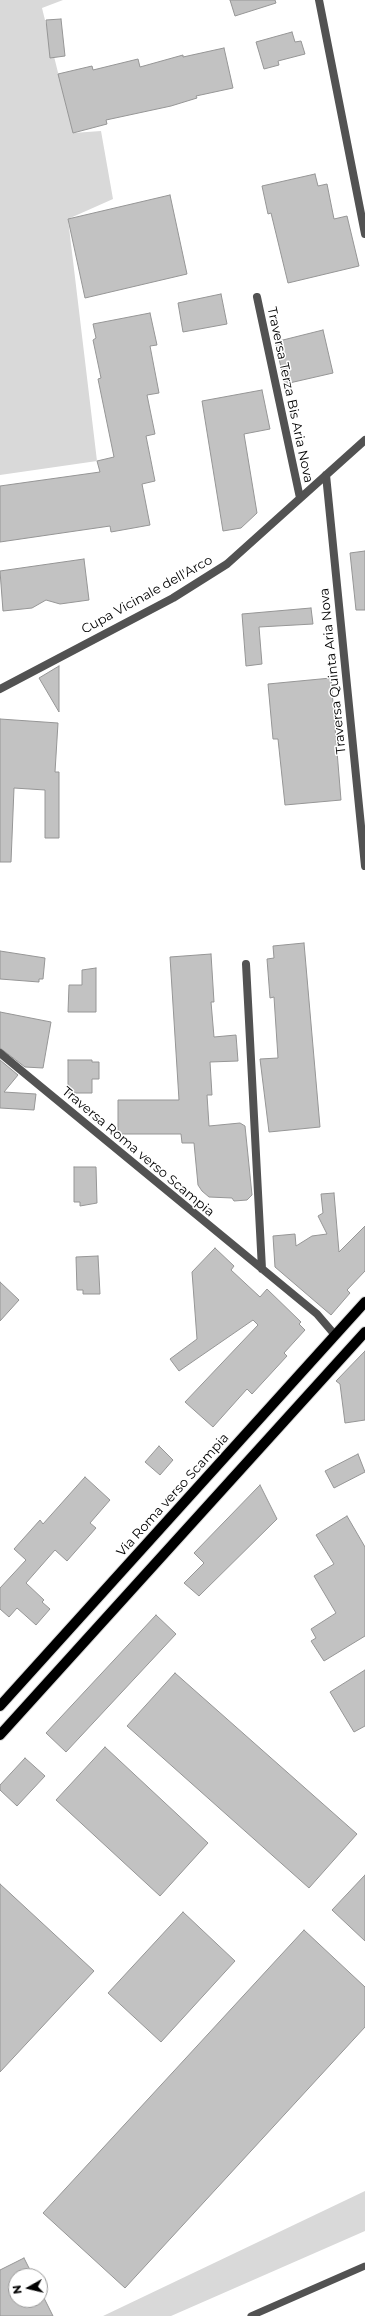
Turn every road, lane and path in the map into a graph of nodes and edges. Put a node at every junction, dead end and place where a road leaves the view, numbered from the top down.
1 (320, 0) edge
2 (365, 234) edge
3 (257, 297) dead end
4 (365, 440) edge
5 (326, 475) junction
6 (300, 498) junction
7 (0, 690) edge
8 (365, 866) edge
9 (246, 964) dead end
10 (0, 1053) edge
11 (262, 1270) junction
12 (365, 1302) edge
13 (365, 1332) edge
14 (335, 1335) junction
15 (0, 1706) edge
16 (0, 1734) edge
17 (365, 2266) edge
18 (251, 2316) edge

1 - 2 street
3 - 6 street, Traversa Terza Bis Aria Nova
4 - 5 street, Cupa Vicinale dell'Arco
5 - 6 street, Cupa Vicinale dell'Arco
5 - 8 street, Traversa Quinta Aria Nova
6 - 7 street, Cupa Vicinale dell'Arco
9 - 11 street
10 - 11 street, Traversa Roma verso Scampia
11 - 14 street, Traversa Roma verso Scampia
12 - 14 main road, Via Roma verso Scampia
13 - 16 main road
14 - 15 main road, Via Roma verso Scampia
17 - 18 lane

